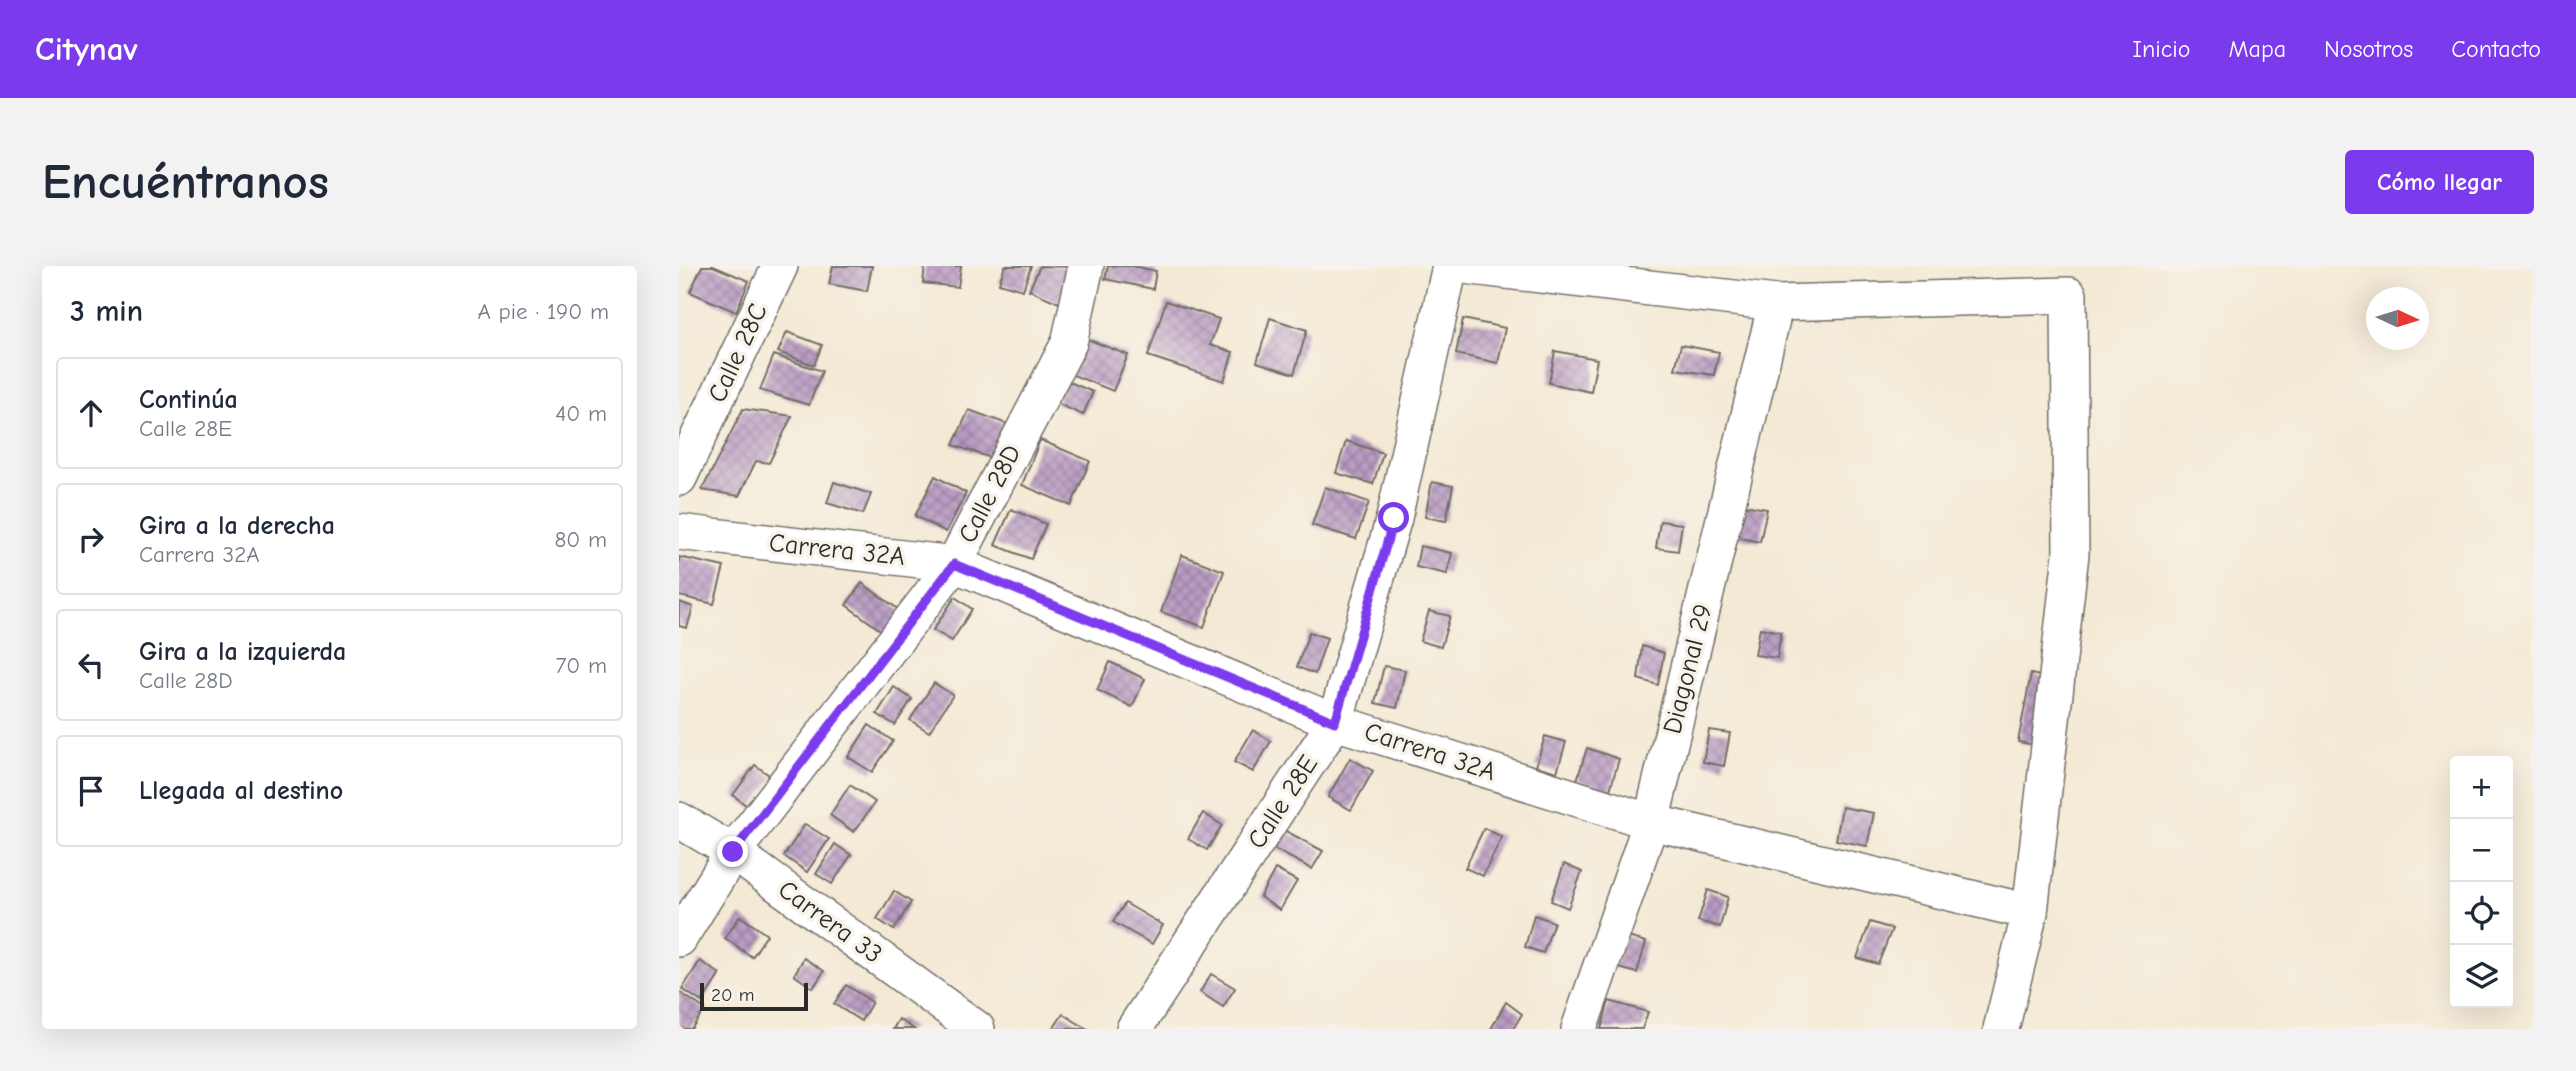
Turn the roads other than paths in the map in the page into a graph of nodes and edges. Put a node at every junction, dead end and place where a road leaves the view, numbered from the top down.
1 (780, 266) edge
2 (1087, 266) edge
3 (1450, 266) edge
4 (1464, 266) edge
5 (1776, 303) junction
6 (679, 478) edge
7 (679, 532) edge
8 (954, 564) junction
9 (1335, 722) junction
10 (679, 820) edge
11 (1651, 822) junction
12 (733, 852) junction
13 (2030, 912) junction
14 (679, 939) edge
15 (977, 1029) edge
16 (1134, 1029) edge
17 (1579, 1029) edge
18 (2001, 1029) edge

1 - 6 street, Calle 28C
2 - 8 street, Calle 28D
3 - 9 street, Calle 28E
4 - 5 street
5 - 11 street, Diagonal 29
5 - 13 street
7 - 8 street, Carrera 32A
8 - 9 street, Carrera 32A
8 - 12 street, Calle 28D
9 - 11 street, Carrera 32A
9 - 16 street, Calle 28E
10 - 12 street, Carrera 33
11 - 13 street, Carrera 32A
11 - 17 street, Diagonal 29
12 - 14 street, Calle 28D
12 - 15 street, Carrera 33
13 - 18 street

